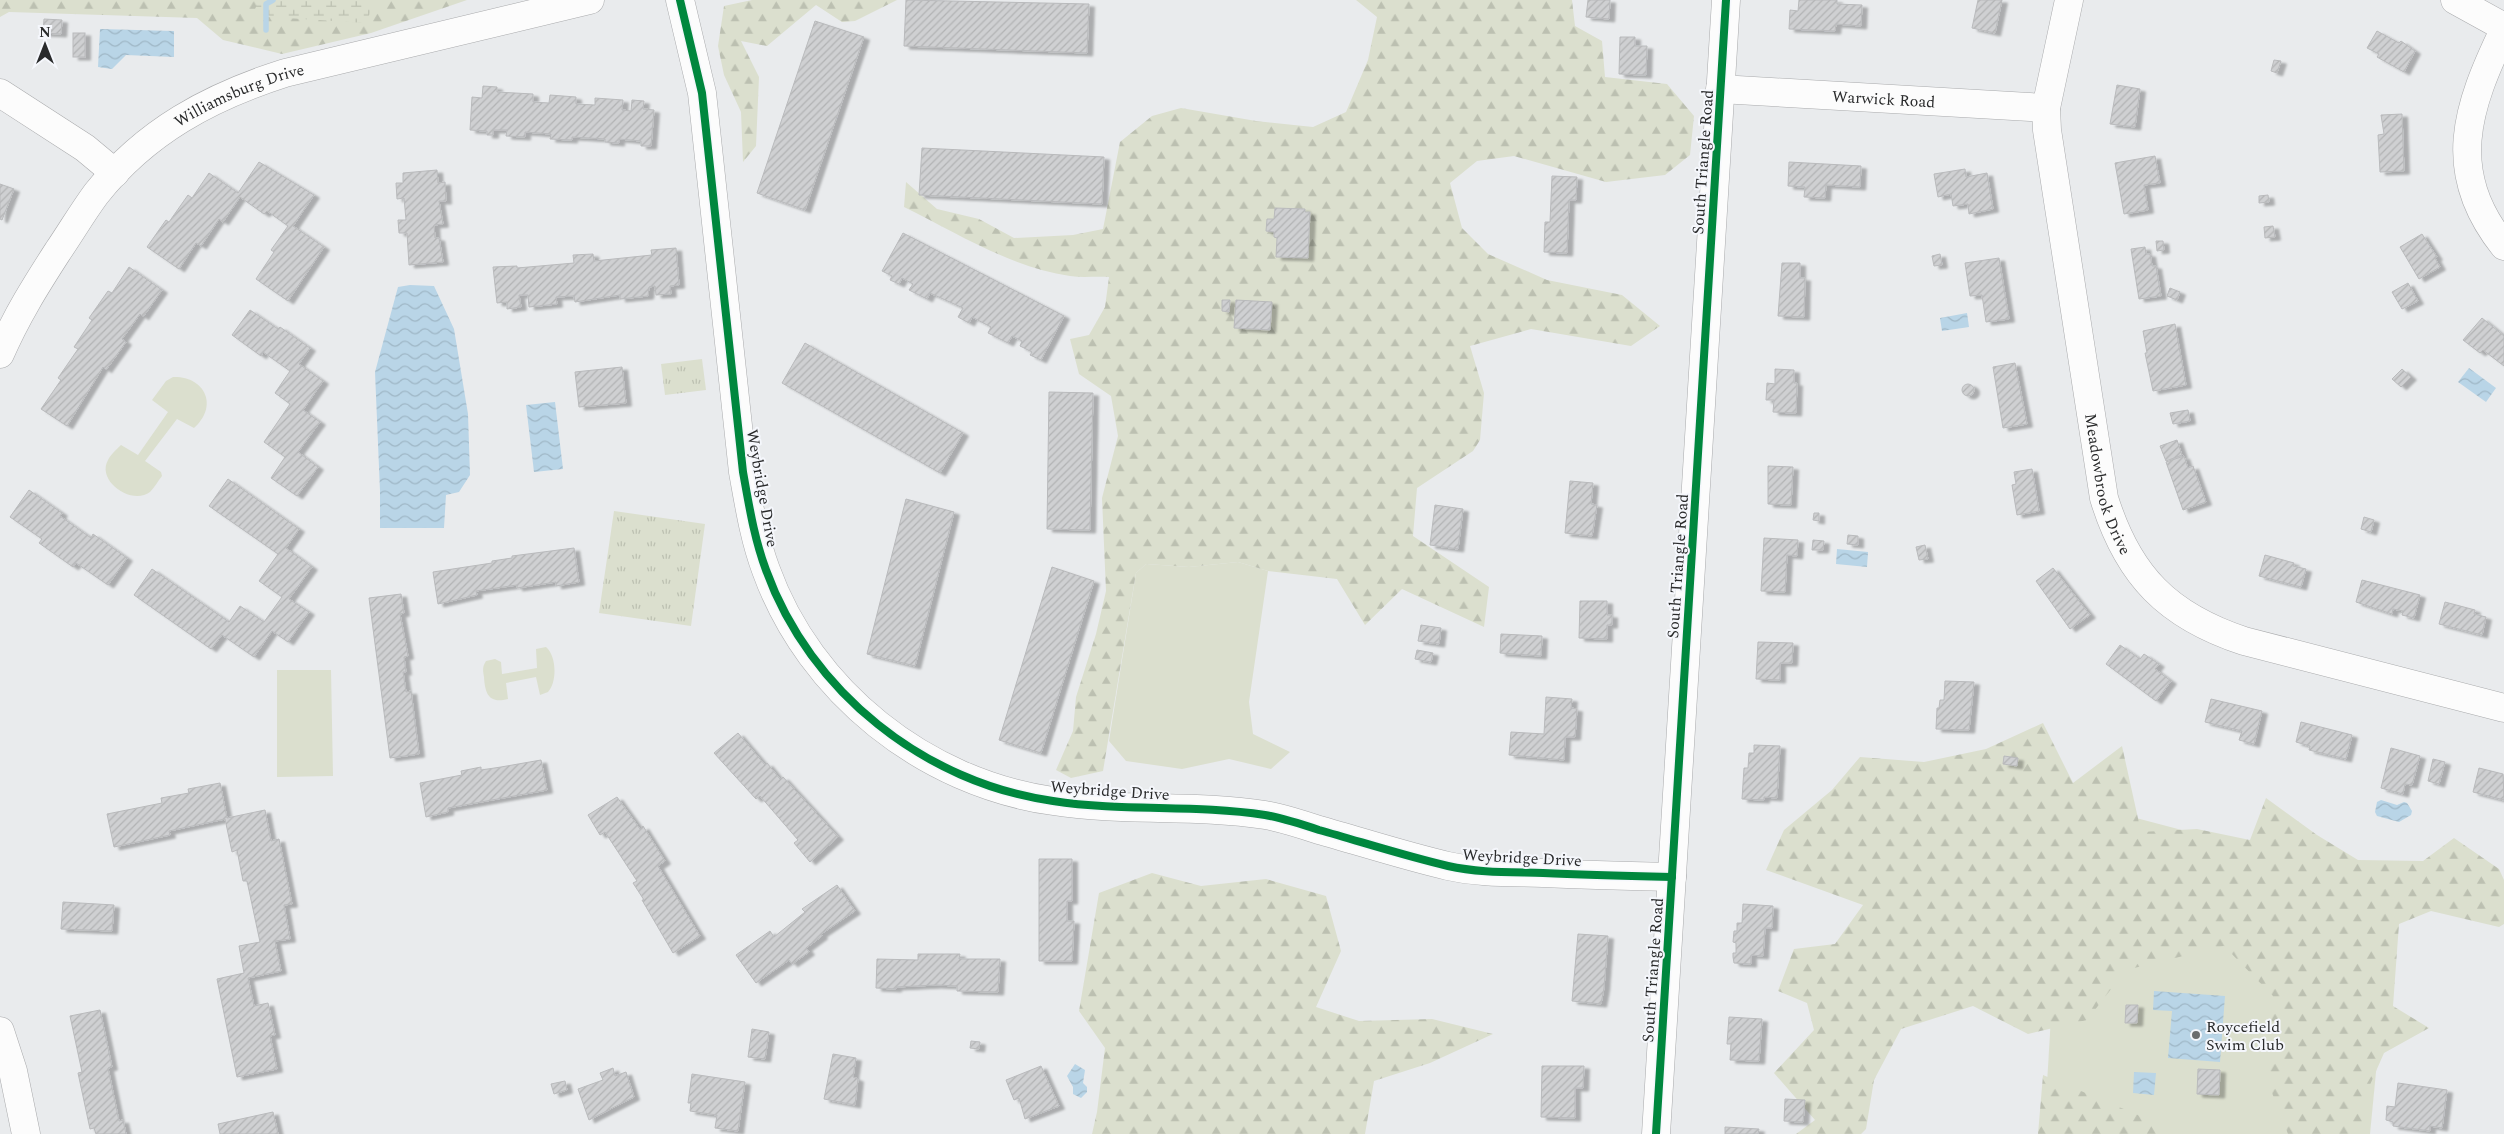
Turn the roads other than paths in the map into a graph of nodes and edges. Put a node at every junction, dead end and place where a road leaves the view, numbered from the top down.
1 (590, 0) edge
2 (680, 0) edge
3 (1726, 0) edge
4 (2069, 0) edge
5 (2455, 0) edge
6 (2504, 28) edge
7 (1720, 89) junction
8 (0, 93) edge
9 (2046, 108) junction
10 (115, 172) junction
11 (2504, 246) edge
12 (0, 354) edge
13 (2504, 708) edge
14 (1672, 877) junction
15 (0, 1031) edge
16 (26, 1134) edge
17 (1656, 1134) edge

1 - 10 street, Williamsburg Drive
2 - 14 street, Weybridge Drive
3 - 7 street, South Triangle Road
4 - 9 street, Meadowbrook Drive
5 - 6 street
6 - 11 street
7 - 9 street, Warwick Road
7 - 14 street, South Triangle Road
8 - 10 street
9 - 13 street, Meadowbrook Drive
10 - 12 street, Williamsburg Drive
14 - 17 street, South Triangle Road
15 - 16 street

